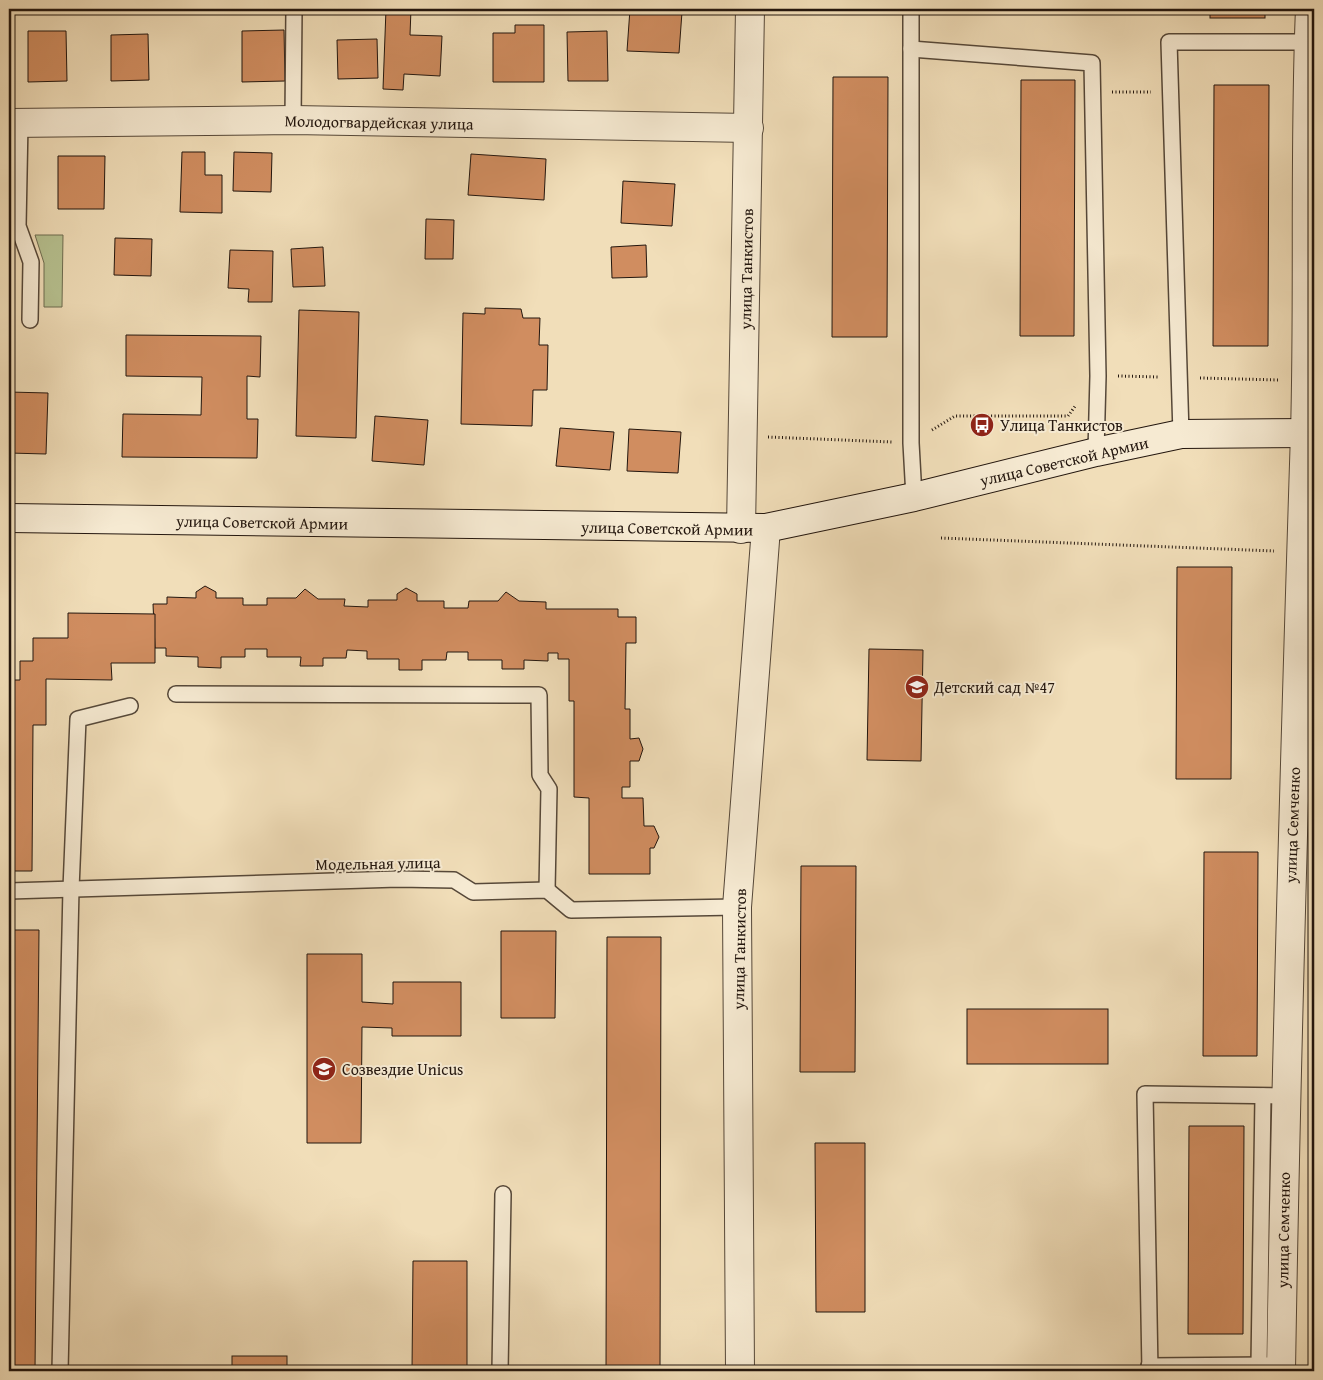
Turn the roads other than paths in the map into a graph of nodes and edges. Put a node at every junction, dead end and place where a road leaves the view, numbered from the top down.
1 (294, 9) edge
2 (750, 9) edge
3 (911, 9) edge
4 (1310, 9) edge
5 (1308, 42) junction
6 (911, 49) junction
7 (1311, 92) edge
8 (293, 120) junction
9 (14, 122) edge
10 (749, 128) junction
11 (30, 320) dead end
12 (1310, 433) edge
13 (1181, 434) junction
14 (1096, 452) junction
15 (914, 497) junction
16 (9, 518) edge
17 (753, 529) junction
18 (176, 694) dead end
19 (130, 706) dead end
20 (70, 889) junction
21 (547, 890) junction
22 (9, 891) edge
23 (737, 907) junction
24 (1274, 1096) junction
25 (503, 1194) dead end
26 (1274, 1367) edge
27 (1149, 1368) edge
28 (60, 1371) edge
29 (500, 1371) edge
30 (740, 1371) edge

1 - 8 lane
2 - 10 street, улица Танкистов
3 - 6 lane
4 - 5 street, улица Семченко
5 - 7 street, улица Семченко
5 - 13 lane
6 - 14 lane
6 - 15 lane
7 - 12 street, улица Семченко
8 - 9 street, Молодогвардейская улица
8 - 10 street, Молодогвардейская улица
9 - 11 lane
10 - 17 street, улица Танкистов
12 - 13 street, улица Советской Армии
12 - 24 street, улица Семченко
13 - 14 street, улица Советской Армии
14 - 15 street, улица Советской Армии
15 - 17 street, улица Советской Армии
16 - 17 street, улица Советской Армии
17 - 23 street, улица Танкистов
18 - 21 lane
19 - 20 lane
20 - 21 lane, Модельная улица
20 - 22 lane, Модельная улица
20 - 28 lane
21 - 23 lane
23 - 30 street, улица Танкистов
24 - 26 street, улица Семченко
24 - 27 lane
25 - 29 lane
26 - 27 lane

